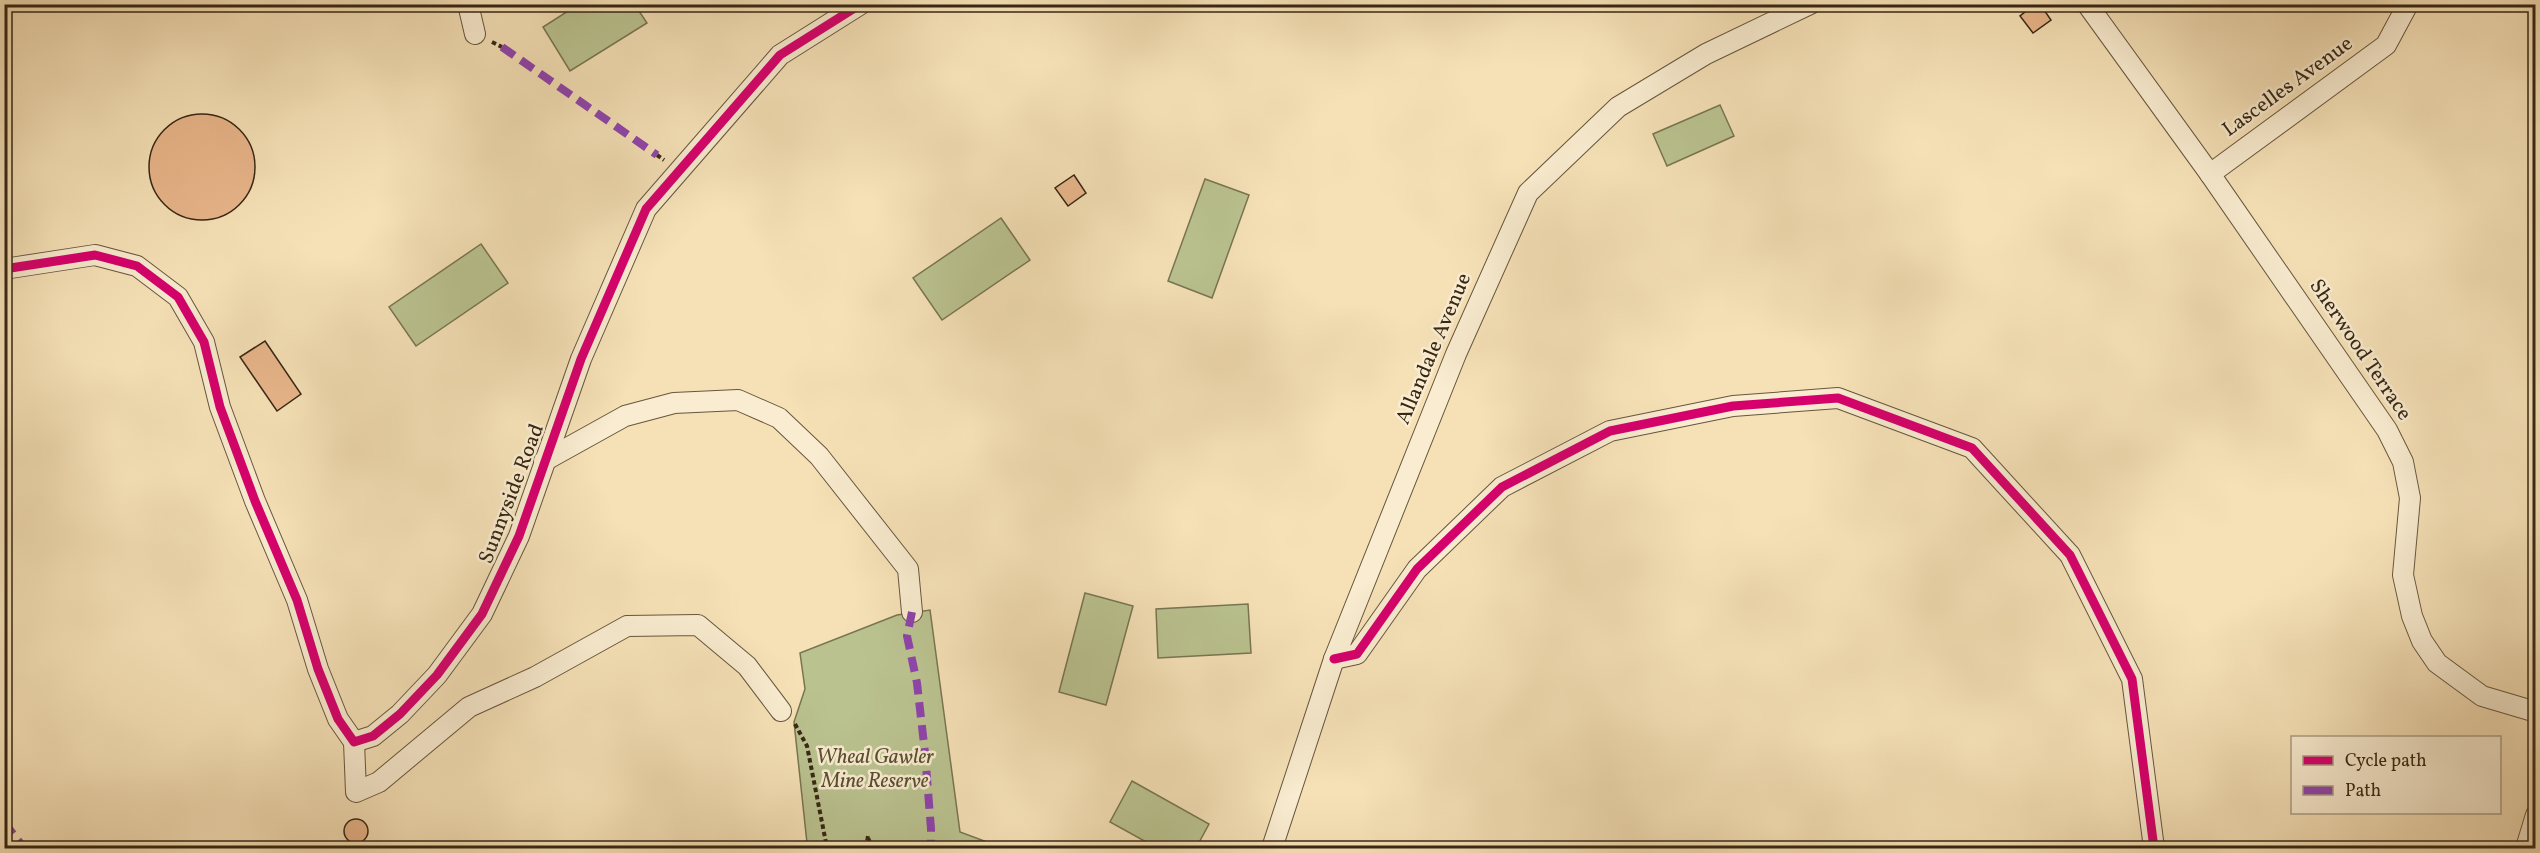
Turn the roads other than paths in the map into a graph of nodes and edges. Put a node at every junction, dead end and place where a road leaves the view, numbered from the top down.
1 (468, 4) edge
2 (861, 4) edge
3 (1810, 4) edge
4 (2087, 4) edge
5 (2408, 4) edge
6 (476, 34) dead end
7 (2210, 174) junction
8 (4, 269) edge
9 (544, 461) junction
10 (912, 612) dead end
11 (1334, 659) junction
12 (782, 711) road end
13 (2535, 712) edge
14 (354, 742) junction
15 (2535, 815) edge
16 (1272, 849) edge
17 (2154, 849) edge
18 (2526, 849) edge

1 - 6 street
2 - 9 street, Sunnyside Road
3 - 11 street, Allandale Avenue
4 - 7 street, Sherwood Terrace
5 - 7 street, Lascelles Avenue
7 - 13 street, Sherwood Terrace
8 - 14 street
9 - 10 street
9 - 14 street, Sunnyside Road
11 - 16 street, Allandale Avenue
11 - 17 street
12 - 14 street
15 - 18 street

